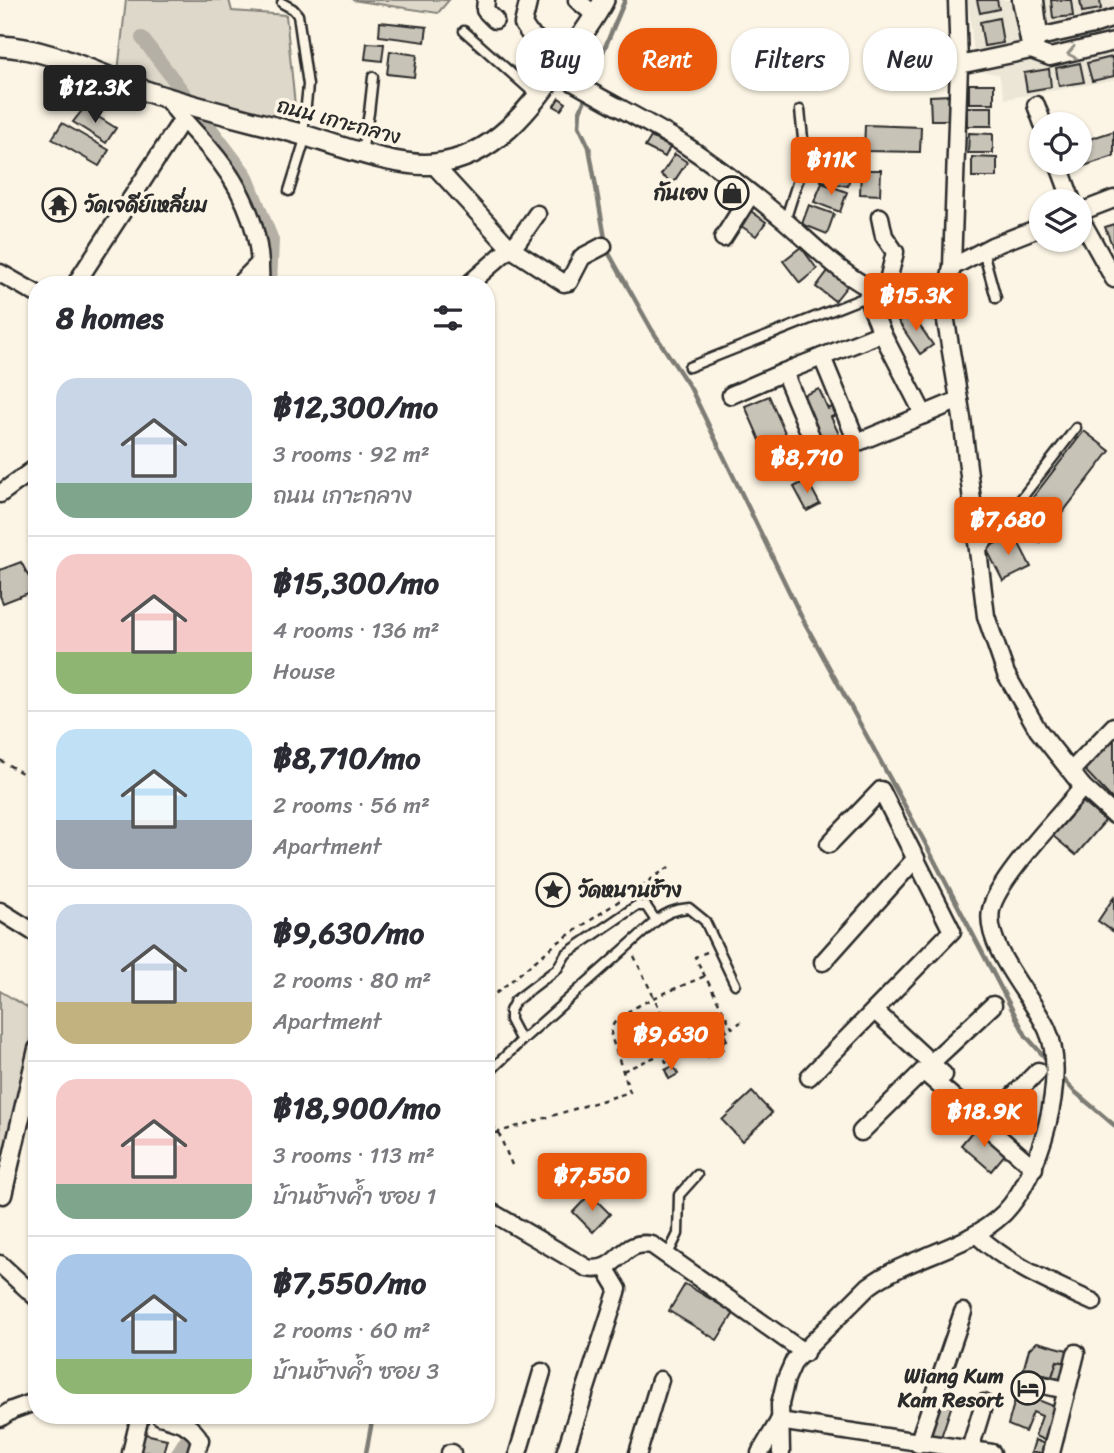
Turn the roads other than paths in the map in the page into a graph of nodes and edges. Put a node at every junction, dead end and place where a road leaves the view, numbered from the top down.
1 (486, 0) edge
2 (576, 0) edge
3 (957, 0) edge
4 (1021, 0) edge
5 (1034, 0) edge
6 (282, 3) dead end
7 (528, 3) dead end
8 (600, 8) edge
9 (1114, 18) edge
10 (495, 20) dead end
11 (526, 28) edge
12 (588, 28) edge
13 (464, 31) dead end
14 (1114, 42) edge
15 (1035, 43) junction
16 (0, 46) edge
17 (959, 65) junction
18 (373, 77) dead end
19 (542, 91) edge
20 (589, 91) edge
21 (537, 96) junction
22 (167, 99) junction
23 (1036, 105) dead end
24 (800, 110) dead end
25 (1039, 112) edge
26 (182, 120) junction
27 (304, 136) junction
28 (362, 152) junction
29 (433, 164) junction
30 (289, 191) dead end
31 (751, 194) junction
32 (1114, 199) edge
33 (1092, 207) edge
34 (537, 214) dead end
35 (880, 216) dead end
36 (785, 221) junction
37 (1029, 232) edge
38 (723, 238) dead end
39 (1092, 240) edge
40 (603, 246) dead end
41 (510, 248) junction
42 (983, 250) junction
43 (260, 263) junction
44 (952, 267) junction
45 (0, 273) edge
46 (81, 276) edge
47 (247, 276) edge
48 (260, 276) edge
49 (478, 276) edge
50 (1114, 279) edge
51 (28, 289) edge
52 (947, 291) junction
53 (876, 293) junction
54 (996, 298) dead end
55 (924, 302) junction
56 (944, 309) junction
57 (882, 333) junction
58 (822, 357) junction
59 (689, 367) dead end
60 (785, 372) junction
61 (731, 395) dead end
62 (959, 400) junction
63 (924, 415) junction
64 (1076, 428) dead end
65 (857, 442) junction
66 (28, 474) edge
67 (0, 494) edge
68 (978, 554) junction
69 (1114, 726) edge
70 (1071, 771) junction
71 (1083, 787) junction
72 (1114, 815) edge
73 (829, 845) dead end
74 (916, 858) junction
75 (0, 911) edge
76 (656, 921) junction
77 (28, 928) edge
78 (823, 962) dead end
79 (735, 984) dead end
80 (993, 1006) dead end
81 (874, 1011) junction
82 (521, 1041) junction
83 (931, 1063) junction
84 (495, 1066) edge
85 (1038, 1071) dead end
86 (809, 1077) dead end
87 (28, 1088) edge
88 (992, 1117) junction
89 (861, 1132) dead end
90 (1035, 1163) junction
91 (696, 1175) dead end
92 (3, 1195) dead end
93 (495, 1214) edge
94 (976, 1234) junction
95 (667, 1256) junction
96 (0, 1264) edge
97 (606, 1269) junction
98 (28, 1290) edge
99 (1093, 1302) dead end
100 (963, 1312) dead end
101 (805, 1353) junction
102 (1076, 1353) dead end
103 (542, 1372) dead end
104 (660, 1380) dead end
105 (1043, 1385) dead end
106 (1066, 1390) junction
107 (984, 1403) dead end
108 (28, 1404) edge
109 (0, 1418) edge
110 (779, 1421) junction
111 (138, 1424) edge
112 (187, 1424) edge
113 (918, 1444) junction
114 (939, 1449) edge
115 (970, 1449) junction
116 (131, 1453) edge
117 (196, 1453) edge
118 (517, 1453) edge
119 (565, 1453) edge
120 (638, 1453) edge
121 (760, 1453) edge
122 (781, 1453) edge
123 (992, 1453) edge
124 (1051, 1453) edge

1 - 10 street
2 - 8 street
3 - 17 street
4 - 15 street
5 - 15 street
6 - 27 lane
7 - 11 street
8 - 12 street, ถนน เกาะกลาง
9 - 15 street
13 - 21 lane
14 -> 15 street
15 - 17 street
16 - 22 street, ถนน เกาะกลาง
17 - 44 street
18 - 28 lane
19 - 21 street, ถนน เกาะกลาง
20 - 31 street
21 - 29 street, ถนน เกาะกลาง
22 - 26 street
22 - 27 street, ถนน เกาะกลาง
23 - 25 street
24 - 36 lane
26 - 43 street
26 - 46 street
27 - 28 street, ถนน เกาะกลาง
27 - 30 lane
28 - 29 street, ถนน เกาะกลาง
29 - 41 street
31 - 36 street
31 - 38 street
32 - 33 street
34 - 41 street
35 - 53 street
36 - 53 street
37 - 42 street
39 - 50 street
40 - 41 street
41 - 49 street
42 - 44 street
42 - 54 lane
43 - 47 street
43 - 48 street
44 - 52 street
45 - 51 street
52 - 55 street
52 - 56 street
53 - 55 street
53 - 57 street
53 - 59 lane
55 - 56 street
56 - 62 street
57 - 58 street
57 - 63 street
58 - 60 street
58 - 65 street
60 - 61 street
60 - 65 street
62 - 63 street
62 - 68 street
63 - 65 street
64 - 68 lane
66 - 67 street
68 - 70 street
69 - 70 street
70 - 71 street
71 - 72 street
71 - 90 street
73 - 74 street
74 - 78 street
74 - 81 street
75 - 77 street
76 - 79 lane
76 - 82 lane
76 - 82 lane
80 - 83 street
81 - 83 street
81 - 86 street
82 - 84 lane
83 - 88 street
85 - 88 street
87 - 92 street
88 - 90 street
89 - 90 street
90 - 94 street
91 - 95 lane
93 - 97 street
94 - 99 street
94 - 101 street
95 - 97 street
95 - 101 street
96 - 98 street
97 - 119 street
100 - 113 street
101 - 110 street
102 - 106 street
103 - 118 street
104 - 120 street
105 - 106 street
106 - 124 street
107 - 115 street
108 - 109 street
110 - 113 street
110 - 121 street
110 - 122 street
111 - 116 street
112 - 117 street
113 - 114 street
114 - 115 street
115 - 123 street

